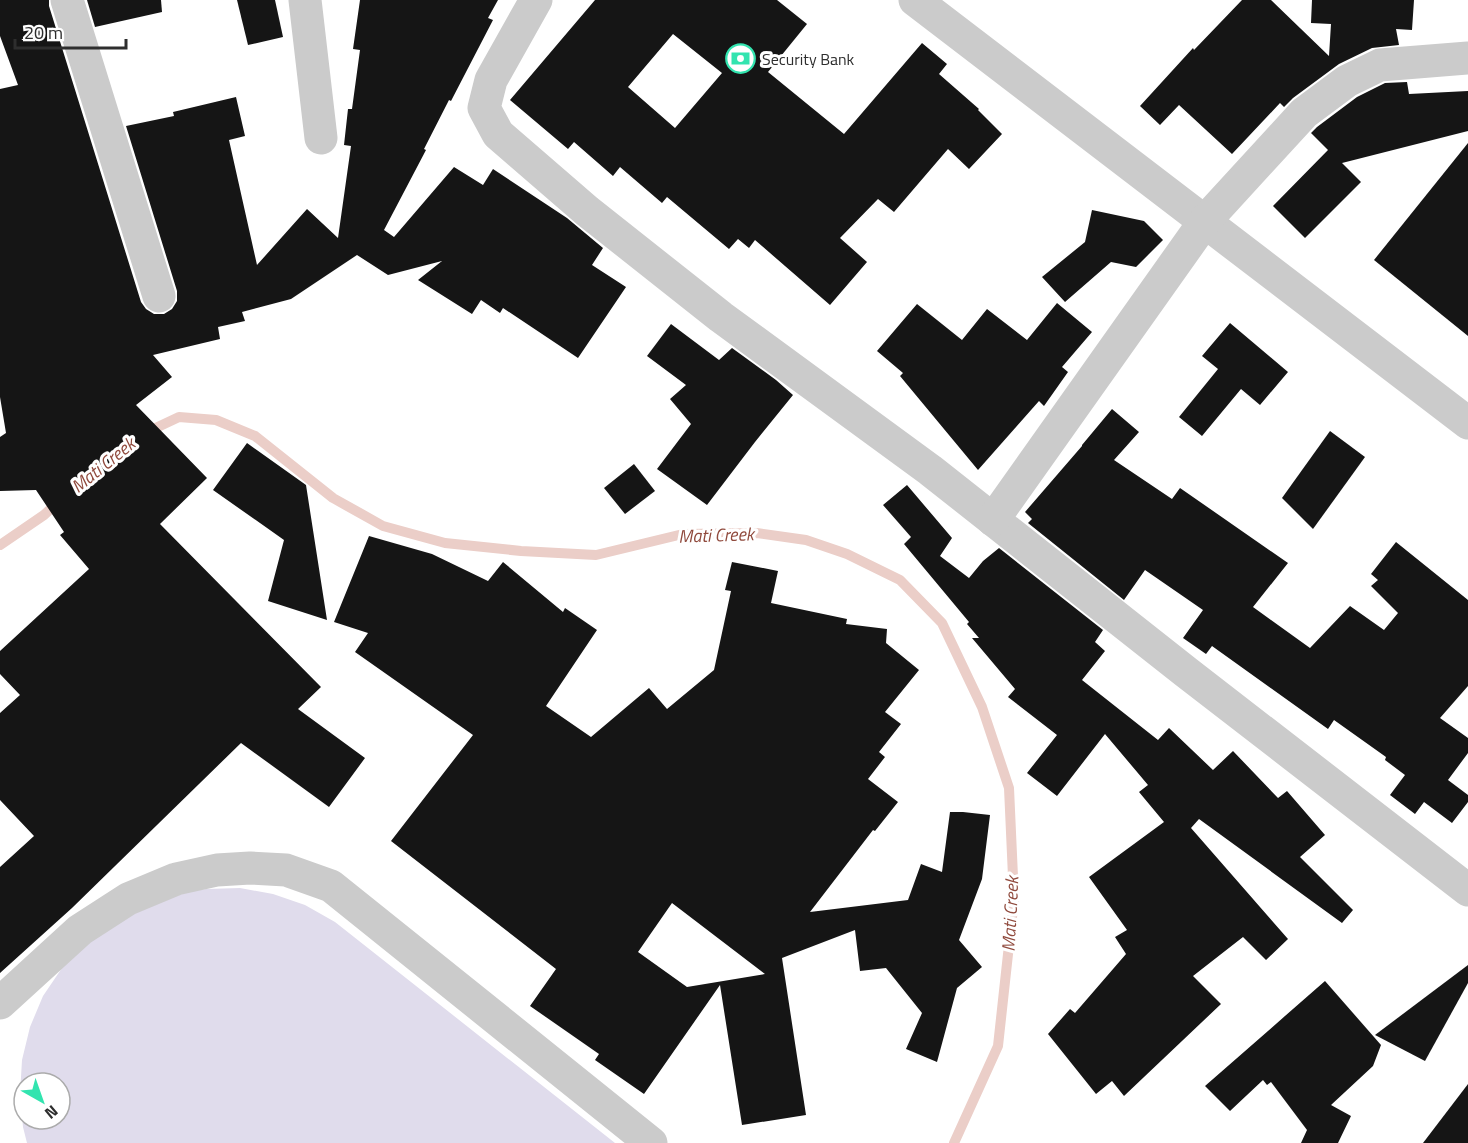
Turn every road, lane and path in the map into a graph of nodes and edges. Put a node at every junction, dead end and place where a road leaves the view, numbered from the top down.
1 (68, 0) edge
2 (305, 0) edge
3 (536, 0) edge
4 (915, 0) edge
5 (1468, 58) edge
6 (321, 138) dead end
7 (1205, 221) junction
8 (159, 296) dead end
9 (1468, 423) edge
10 (993, 520) junction
11 (1468, 890) edge
12 (0, 1003) edge
13 (651, 1143) edge

1 - 8 street
2 - 6 street
3 - 10 street
4 - 7 street
5 - 7 street
7 - 9 street
7 - 10 street
10 - 11 street
12 - 13 street

